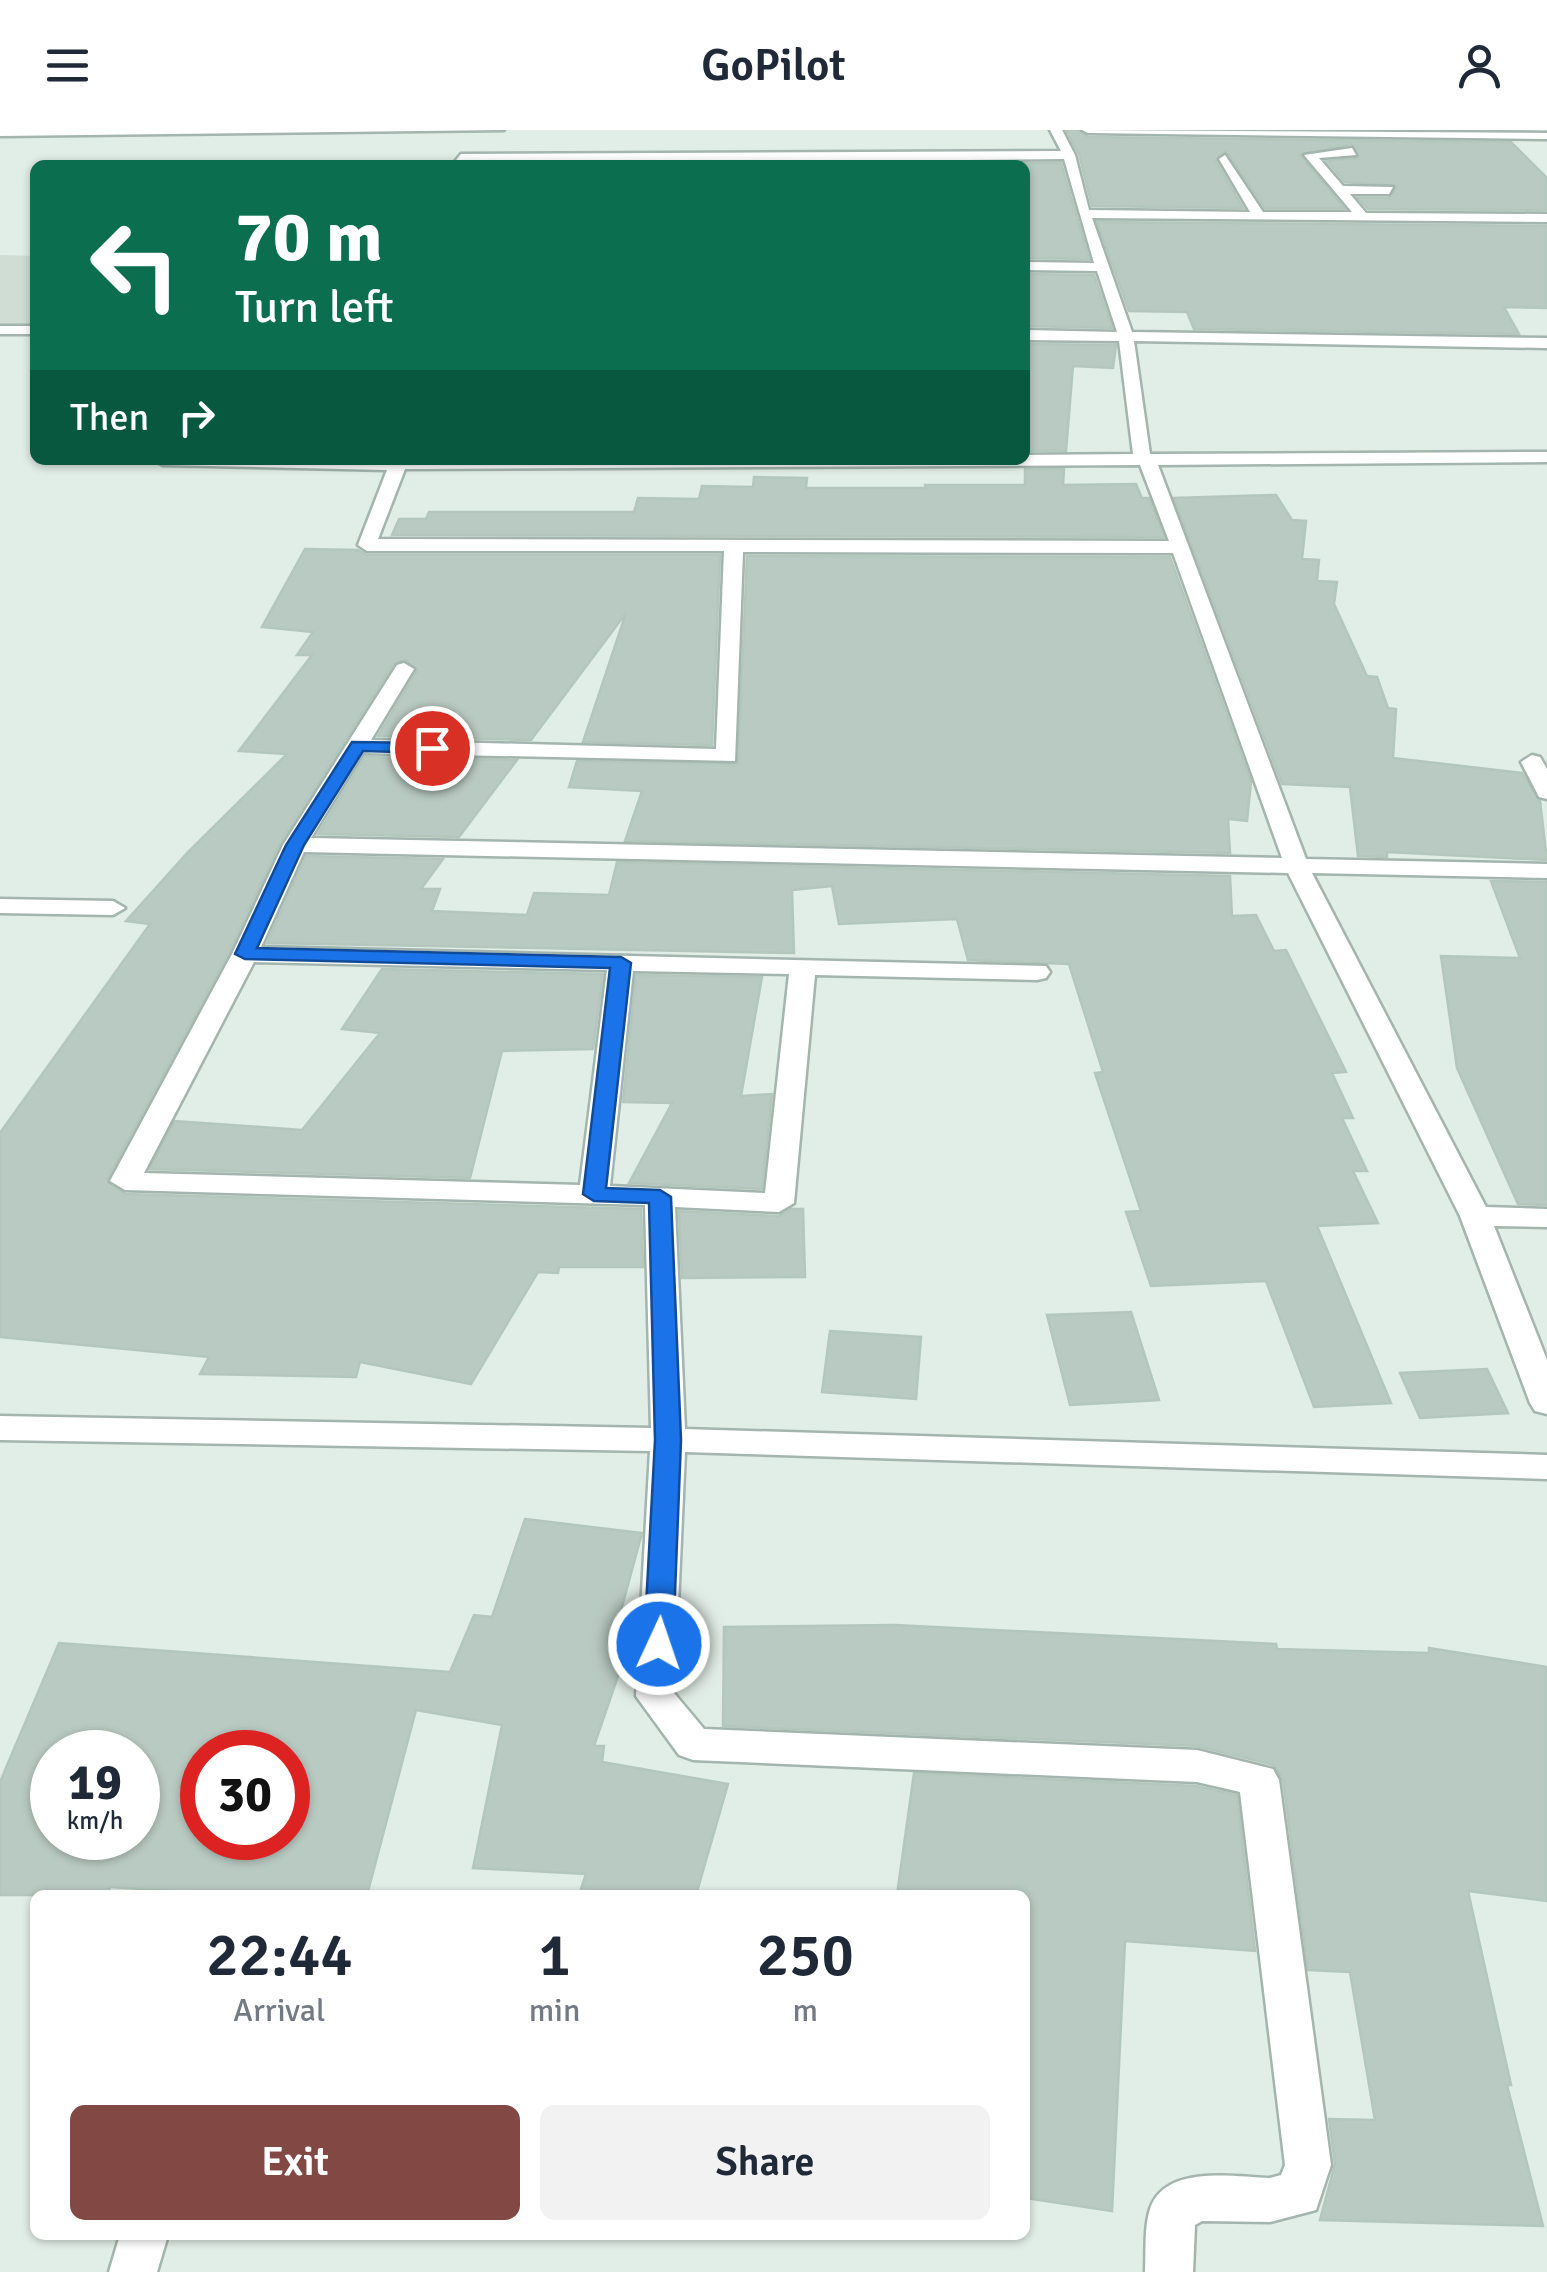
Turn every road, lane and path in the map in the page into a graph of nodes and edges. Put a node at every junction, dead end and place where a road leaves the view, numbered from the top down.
1 (351, 130) edge
2 (498, 130) edge
3 (1056, 130) edge
4 (1088, 130) edge
5 (228, 131) edge
6 (0, 133) edge
7 (1547, 136) edge
8 (342, 150) dead end
9 (1361, 152) dead end
10 (1069, 154) junction
11 (1226, 158) dead end
12 (460, 160) edge
13 (922, 160) edge
14 (1336, 190) junction
15 (1389, 190) dead end
16 (1084, 214) junction
17 (1259, 216) junction
18 (1364, 218) junction
19 (1547, 218) edge
20 (1030, 266) edge
21 (1102, 267) junction
22 (0, 330) edge
23 (30, 330) edge
24 (1030, 335) edge
25 (1126, 336) junction
26 (1547, 343) edge
27 (1547, 457) edge
28 (1145, 460) junction
29 (1030, 461) edge
30 (398, 465) edge
31 (734, 545) junction
32 (1180, 547) junction
33 (404, 669) dead end
34 (358, 746) junction
35 (1532, 762) dead end
36 (1547, 792) edge
37 (295, 845) junction
38 (1298, 869) junction
39 (1547, 871) edge
40 (0, 906) edge
41 (113, 908) dead end
42 (245, 954) junction
43 (621, 963) junction
44 (803, 966) junction
45 (1037, 972) dead end
46 (594, 1194) junction
47 (660, 1197) junction
48 (1475, 1216) junction
49 (1547, 1218) edge
50 (1547, 1404) edge
51 (0, 1428) edge
52 (668, 1440) junction
53 (1547, 1468) edge
54 (143, 2240) edge
55 (133, 2272) edge
56 (1169, 2272) edge

1 - 2 street
1 - 5 street
1 - 8 street
3 - 10 street
4 - 7 street
5 - 6 street
9 - 14 street
10 - 13 street
10 - 16 street
11 - 17 street
12 - 13 street
14 - 15 street
14 - 18 street
16 - 17 street
16 - 21 street
17 - 18 street
18 - 19 street
20 - 21 street
21 - 25 street
22 - 23 street
24 - 25 street
25 - 26 street
25 - 28 street
27 - 28 street
28 - 29 street
28 - 32 street
30 - 31 street
31 - 32 street
31 - 34 street
32 - 38 street
33 - 34 street
34 - 37 street
35 - 36 street
37 - 38 street
37 - 42 street
38 - 39 street
38 - 48 street
40 - 41 street
42 - 43 street
42 - 46 street
43 - 44 street
43 - 46 street
44 - 45 street
44 - 47 street
46 - 47 street
47 - 52 street
48 - 49 street
48 - 50 street
51 - 52 street
52 - 53 street
52 - 56 street
54 - 55 street

